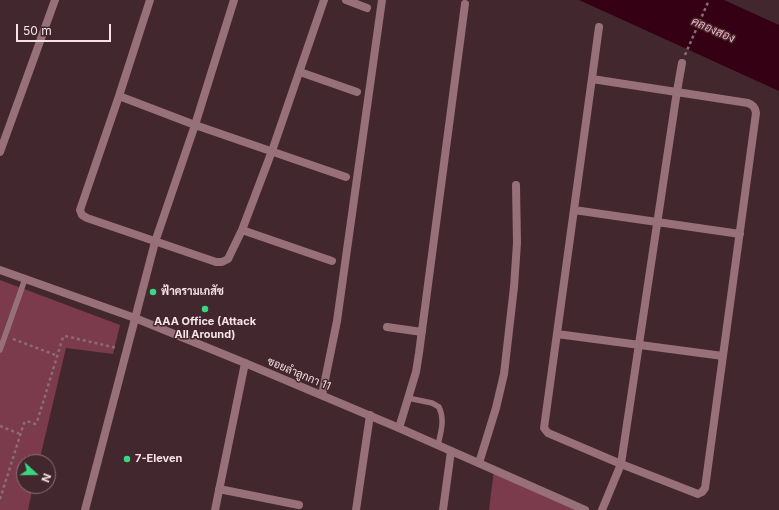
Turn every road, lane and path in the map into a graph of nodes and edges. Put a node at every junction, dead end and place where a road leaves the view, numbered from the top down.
1 (55, 0) edge
2 (150, 0) edge
3 (234, 0) edge
4 (324, 0) edge
5 (346, 0) edge
6 (382, 0) edge
7 (709, 0) edge
8 (465, 4) dead end
9 (368, 8) dead end
10 (599, 27) dead end
11 (682, 63) joint
12 (300, 72) junction
13 (592, 79) junction
14 (677, 91) junction
15 (357, 92) dead end
16 (119, 96) junction
17 (195, 125) junction
18 (272, 151) junction
19 (0, 152) edge
20 (346, 177) dead end
21 (516, 185) dead end
22 (574, 210) junction
23 (657, 222) junction
24 (242, 230) junction
25 (740, 234) junction
26 (154, 242) junction
27 (332, 261) dead end
28 (0, 270) edge
29 (25, 279) junction
30 (135, 318) junction
31 (386, 327) dead end
32 (422, 332) junction
33 (557, 334) junction
34 (5, 336) junction
35 (639, 345) junction
36 (0, 350) edge
37 (126, 350) junction
38 (58, 356) junction
39 (723, 356) junction
40 (245, 363) junction
41 (322, 395) junction
42 (408, 398) junction
43 (370, 415) junction
44 (0, 426) edge
45 (399, 428) junction
46 (20, 434) junction
47 (438, 445) junction
48 (451, 451) junction
49 (479, 463) junction
50 (621, 464) junction
51 (219, 489) junction
52 (0, 499) edge
53 (299, 505) dead end
54 (85, 510) edge
55 (215, 510) edge
56 (356, 510) edge
57 (443, 510) edge
58 (585, 510) edge
59 (602, 510) edge

1 - 19 street
2 - 16 street
3 - 17 street
4 - 12 street
5 - 9 street
6 - 41 street
7 - 11 path
8 - 32 street
10 - 13 street
11 - 14 street
12 - 15 street
12 - 18 street
13 - 14 street
13 - 22 street
14 - 23 street
14 - 25 street
16 - 17 street
16 - 26 street
17 - 18 street
17 - 26 street
18 - 20 street
18 - 24 street
21 - 49 street
22 - 23 street
22 - 33 street
23 - 25 street
23 - 35 street
24 - 26 street
24 - 27 street
25 - 39 street
26 - 30 street
28 - 29 street, ซอยลำลูกกา 11
29 - 30 street, ซอยลำลูกกา 11
29 - 34 lane
30 - 37 street
30 - 40 street, ซอยลำลูกกา 11
31 - 32 street
32 - 42 street
33 - 35 street
33 - 50 street
34 - 36 lane
34 - 38 path
35 - 39 street
35 - 50 street
37 - 38 path
37 - 54 street
38 - 46 path
39 - 50 street
40 - 41 street, ซอยลำลูกกา 11
40 - 51 street
41 - 43 street, ซอยลำลูกกา 11
42 - 45 street
42 - 47 lane
43 - 45 street, ซอยลำลูกกา 11
43 - 56 street
44 - 46 path
45 - 47 street, ซอยลำลูกกา 11
46 - 52 path
47 - 48 street, ซอยลำลูกกา 11
48 - 49 street, ซอยลำลูกกา 11
48 - 57 street
49 - 58 street, ซอยลำลูกกา 11
50 - 59 street
51 - 53 street
51 - 55 street

